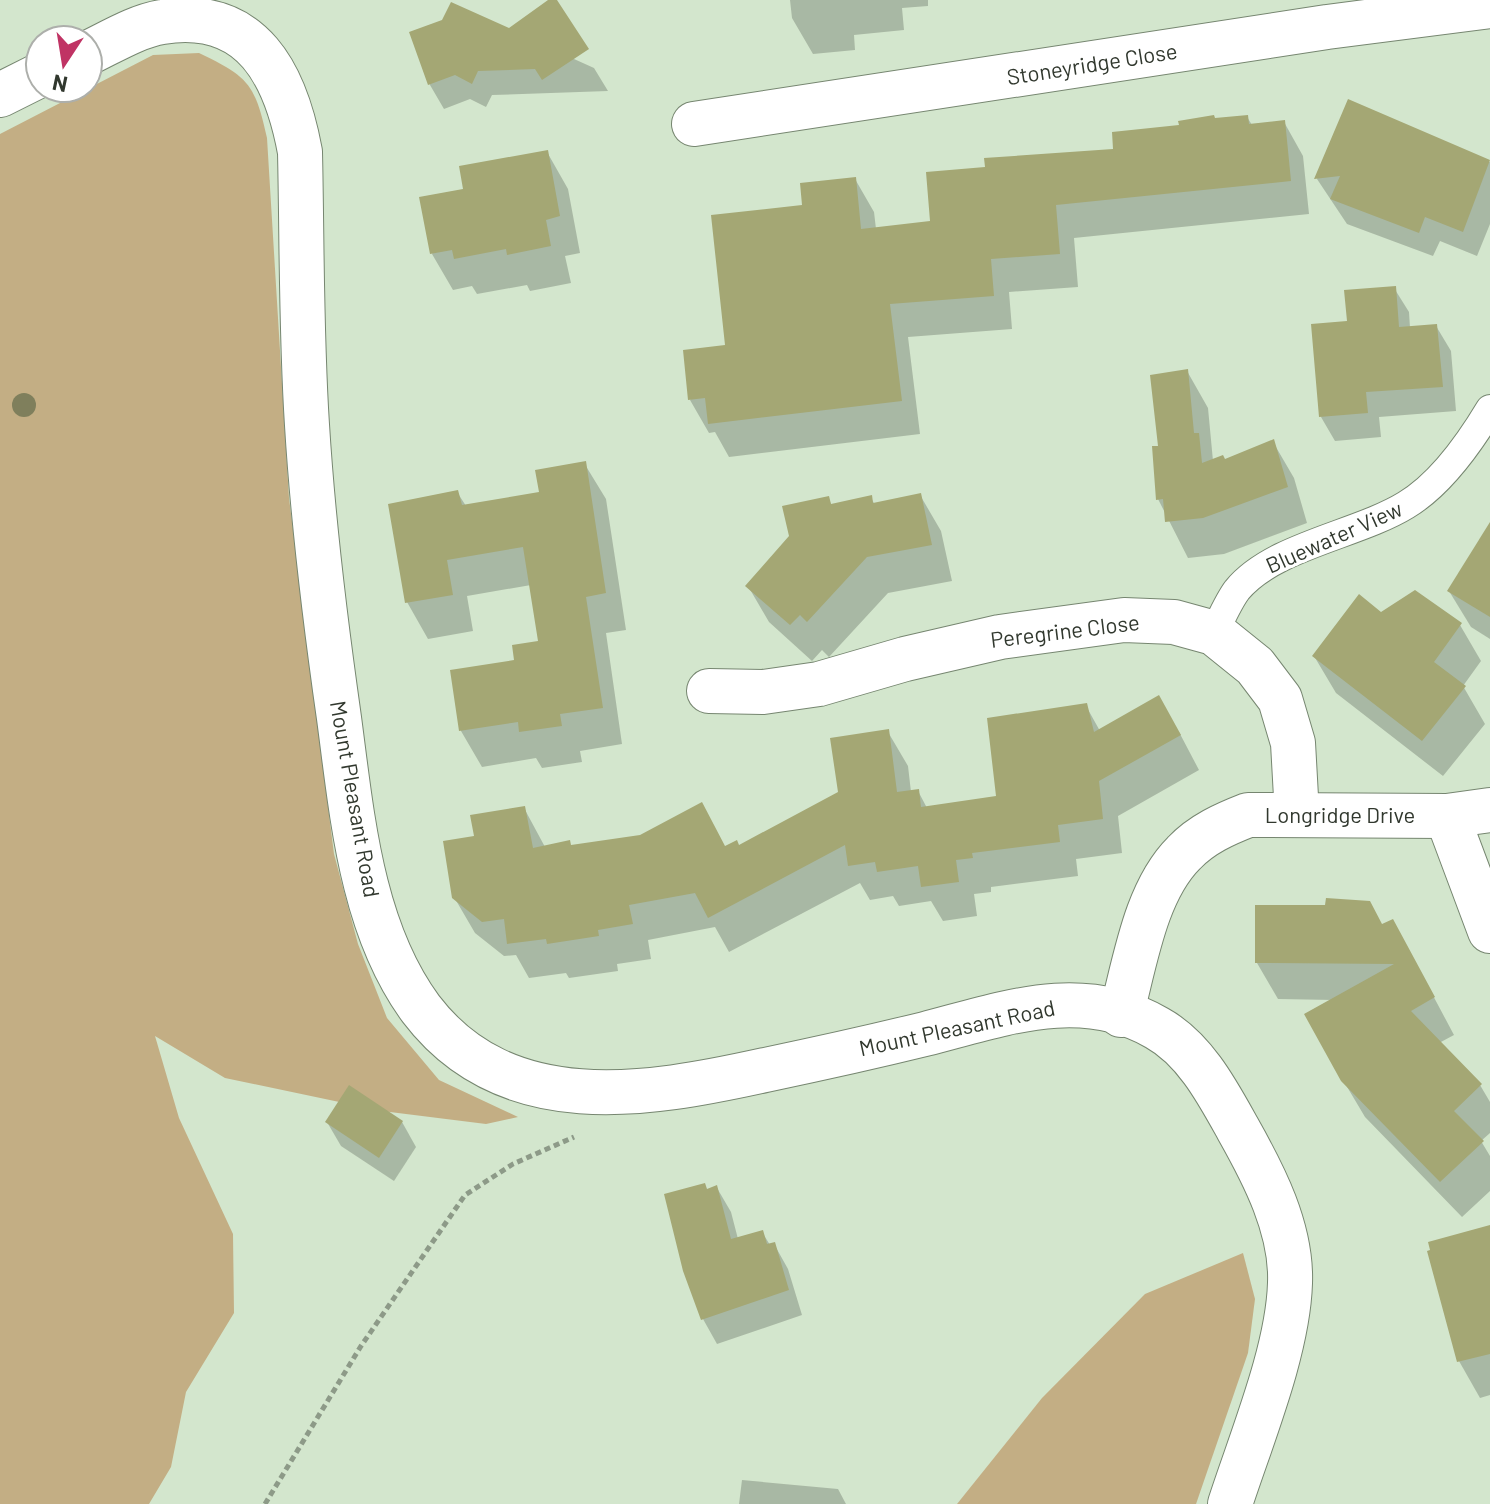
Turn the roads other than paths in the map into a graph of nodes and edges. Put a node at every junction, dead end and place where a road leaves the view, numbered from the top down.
1 (1490, 6) edge
2 (104, 46) edge
3 (24, 83) edge
4 (0, 95) edge
5 (694, 124) dead end
6 (1490, 409) edge
7 (1214, 633) junction
8 (709, 691) dead end
9 (1490, 810) edge
10 (1297, 815) junction
11 (1447, 816) junction
12 (1490, 931) edge
13 (1121, 1015) junction
14 (1230, 1504) edge

1 - 5 street, Stoneyridge Close
2 - 13 street, Mount Pleasant Road
3 - 4 street
6 - 7 lane, Bluewater View
7 - 8 street, Peregrine Close
7 - 10 street, Peregrine Close
9 - 11 street, Longridge Drive
10 - 11 street, Longridge Drive
10 - 13 street, Longridge Drive
11 - 12 street
13 - 14 street, Mount Pleasant Road

